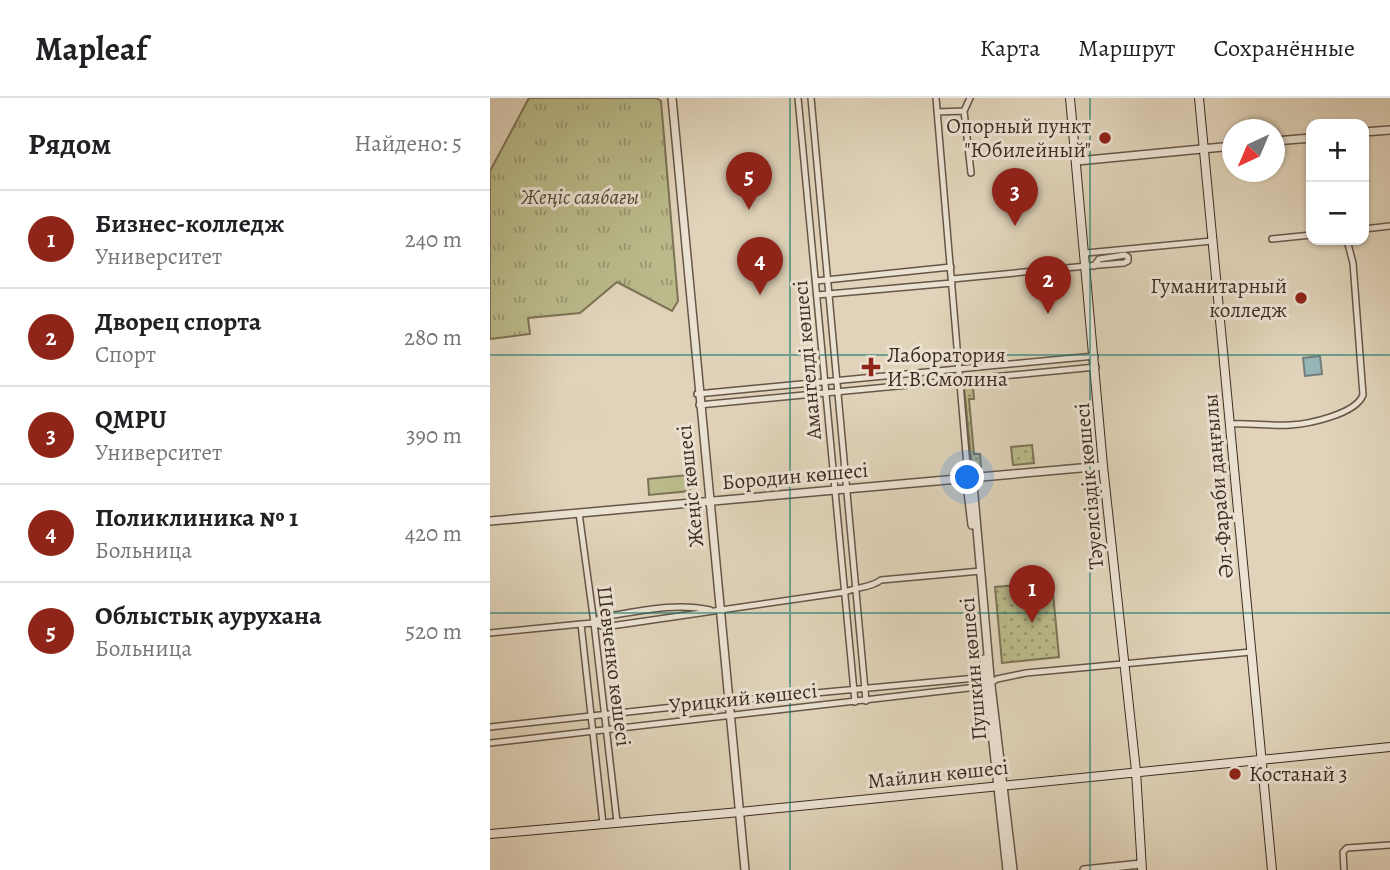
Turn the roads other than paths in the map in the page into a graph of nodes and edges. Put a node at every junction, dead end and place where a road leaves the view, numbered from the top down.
1 (672, 98) edge
2 (798, 98) edge
3 (811, 98) edge
4 (936, 98) edge
5 (970, 98) edge
6 (1070, 98) edge
7 (1199, 98) edge
8 (964, 111) junction
9 (937, 112) junction
10 (1390, 130) edge
11 (1369, 132) edge
12 (1306, 138) edge
13 (1285, 140) edge
14 (1222, 147) edge
15 (1204, 149) junction
16 (1077, 161) junction
17 (971, 173) dead end
18 (1390, 226) edge
19 (1369, 228) edge
20 (1306, 236) edge
21 (1272, 239) dead end
22 (1212, 241) junction
23 (1349, 245) edge
24 (1086, 253) junction
25 (1091, 266) junction
26 (951, 267) junction
27 (827, 280) junction
28 (816, 281) junction
29 (952, 281) junction
30 (829, 294) junction
31 (817, 295) junction
32 (1095, 355) junction
33 (1027, 362) junction
34 (1096, 367) junction
35 (958, 369) junction
36 (1028, 373) junction
37 (909, 374) junction
38 (958, 379) junction
39 (837, 382) junction
40 (825, 383) junction
41 (910, 385) junction
42 (838, 393) junction
43 (697, 394) junction
44 (826, 394) junction
45 (699, 405) junction
46 (1230, 424) junction
47 (967, 466) joint
48 (1103, 466) junction
49 (969, 478) junction
50 (847, 489) junction
51 (835, 490) junction
52 (710, 502) junction
53 (579, 513) junction
54 (490, 522) edge
55 (979, 571) junction
56 (856, 587) junction
57 (845, 592) junction
58 (721, 608) junction
59 (712, 610) junction
60 (594, 623) junction
61 (581, 624) junction
62 (490, 633) edge
63 (1251, 652) junction
64 (1125, 664) junction
65 (990, 681) junction
66 (865, 688) junction
67 (854, 690) junction
68 (729, 701) junction
69 (866, 701) junction
70 (855, 702) junction
71 (605, 714) junction
72 (730, 714) junction
73 (592, 715) junction
74 (490, 727) edge
75 (607, 730) junction
76 (593, 731) junction
77 (490, 743) edge
78 (1390, 747) edge
79 (1261, 759) junction
80 (1136, 771) junction
81 (1000, 786) junction
82 (740, 812) junction
83 (1004, 817) junction
84 (617, 822) junction
85 (603, 824) junction
86 (490, 834) edge
87 (1390, 845) edge
88 (1141, 867) edge
89 (745, 870) edge
90 (1007, 870) edge
91 (1013, 870) edge
92 (1084, 870) edge
93 (1272, 870) edge
94 (1344, 870) edge

1 - 43 street, Жеңіс көшесі
2 - 28 street, Амангелді көшесі
3 - 27 street, Амангелді көшесі
4 - 9 street, Пушкин көшесі
5 - 8 street
6 - 16 main road, Тәуелсіздік көшесі
7 - 15 main road, Әл-Фараби даңғылы
8 - 9 street
8 - 17 street
9 - 26 street, Пушкин көшесі
10 - 11 street
12 - 13 street
14 - 15 street
15 - 16 street
15 - 22 main road, Әл-Фараби даңғылы
16 - 24 main road, Тәуелсіздік көшесі
18 - 19 street
20 - 21 street
22 - 24 street
22 - 46 main road, Әл-Фараби даңғылы
23 - 46 street
24 - 25 main road, Тәуелсіздік көшесі
25 - 25 street
25 - 29 street
25 - 32 main road, Тәуелсіздік көшесі
26 - 27 street
26 - 29 street, Пушкин көшесі
27 - 28 street
27 - 30 street, Амангелді көшесі
28 - 31 street, Амангелді көшесі
29 - 30 street
29 - 35 street, Пушкин көшесі
30 - 31 street
30 - 39 street, Амангелді көшесі
31 - 40 street, Амангелді көшесі
32 - 33 street
32 - 34 main road, Тәуелсіздік көшесі
33 - 35 street
33 - 36 street
34 - 36 street
34 - 48 main road, Тәуелсіздік көшесі
35 - 37 street
35 - 38 street, Пушкин көшесі
36 - 38 street
37 - 39 street
37 - 41 street
38 - 41 street
38 - 47 street, Пушкин көшесі
39 - 40 street
39 - 42 street, Амангелді көшесі
40 - 43 street
40 - 44 street, Амангелді көшесі
41 - 42 street
42 - 44 street
42 - 50 street, Амангелді көшесі
43 - 45 street, Жеңіс көшесі
44 - 45 street
44 - 51 street, Амангелді көшесі
45 - 52 street, Жеңіс көшесі
46 - 63 main road, Әл-Фараби даңғылы
47 - 49 street, Пушкин көшесі
48 - 49 street, Бородин көшесі
48 - 64 main road, Тәуелсіздік көшесі
49 - 50 street, Бородин көшесі
49 - 55 street, Пушкин көшесі
50 - 51 street, Бородин көшесі
50 - 56 street, Амангелді көшесі
51 - 52 street, Бородин көшесі
51 - 57 street, Амангелді көшесі
52 - 53 street, Бородин көшесі
52 - 58 street, Жеңіс көшесі
53 - 54 street, Бородин көшесі
53 - 60 street, Шевченко көшесі
55 - 56 street
55 - 65 street, Пушкин көшесі
56 - 57 street
56 - 66 street, Амангелді көшесі
57 - 58 street
57 - 67 street, Амангелді көшесі
58 - 59 street
58 - 68 street, Жеңіс көшесі
59 - 60 street
59 - 60 street
60 - 61 street
60 - 71 street, Шевченко көшесі
61 - 62 street
61 - 73 street, Шевченко көшесі
63 - 64 street, Урицкий көшесі
63 - 79 main road, Әл-Фараби даңғылы
64 - 65 street, Урицкий көшесі
64 - 80 main road, Тәуелсіздік көшесі
65 - 66 street, Урицкий көшесі
65 - 69 street, Урицкий көшесі
65 - 81 street, Пушкин көшесі
66 - 67 street, Урицкий көшесі
66 - 69 street, Амангелді көшесі
67 - 68 street, Урицкий көшесі
67 - 70 street, Амангелді көшесі
68 - 71 street, Урицкий көшесі
68 - 72 street, Жеңіс көшесі
69 - 70 street, Урицкий көшесі
70 - 72 street, Урицкий көшесі
71 - 73 street, Урицкий көшесі
71 - 75 street, Шевченко көшесі
72 - 75 street, Урицкий көшесі
72 - 82 street, Жеңіс көшесі
73 - 74 street, Урицкий көшесі
73 - 76 street, Шевченко көшесі
75 - 76 street, Урицкий көшесі
75 - 84 street, Шевченко көшесі
76 - 77 street, Урицкий көшесі
76 - 85 street, Шевченко көшесі
78 - 79 main road, Майлин көшесі
79 - 80 main road, Майлин көшесі
79 - 93 main road, Әл-Фараби даңғылы
80 - 81 main road, Майлин көшесі
80 - 88 main road, Тәуелсіздік көшесі
81 - 82 main road, Майлин көшесі
81 - 83 street, Пушкин көшесі
82 - 84 main road, Майлин көшесі
82 - 89 street, Жеңіс көшесі
83 - 90 street, Пушкин көшесі
83 - 91 street, Пушкин көшесі
84 - 85 main road, Майлин көшесі
85 - 86 main road, Майлин көшесі
87 - 94 street
88 - 92 street

